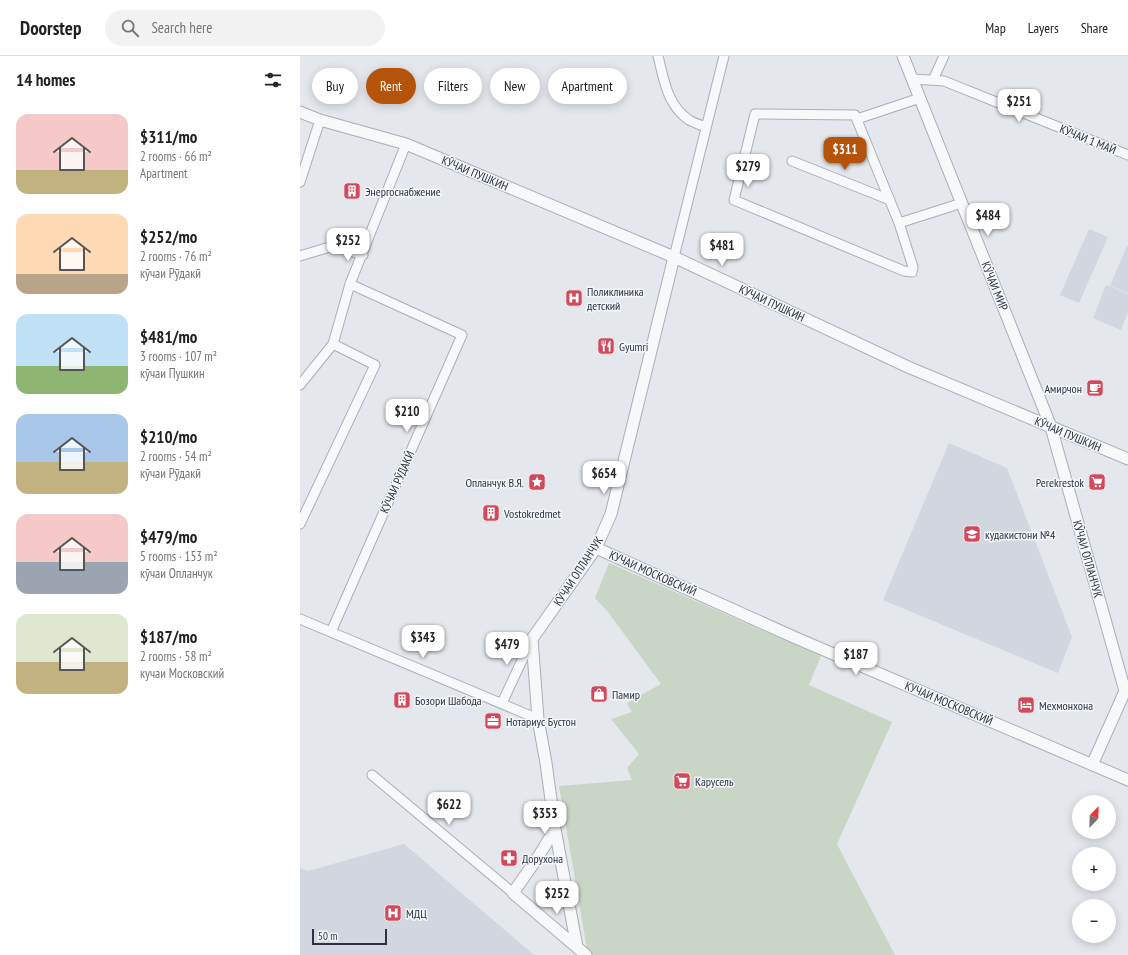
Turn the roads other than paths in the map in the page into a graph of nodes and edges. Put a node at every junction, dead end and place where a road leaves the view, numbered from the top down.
1 (658, 56) edge
2 (724, 56) edge
3 (903, 56) edge
4 (944, 56) edge
5 (913, 79) junction
6 (933, 80) junction
7 (920, 98) junction
8 (300, 112) edge
9 (856, 119) junction
10 (320, 120) junction
11 (706, 127) junction
12 (406, 144) junction
13 (1128, 155) edge
14 (792, 161) dead end
15 (300, 182) edge
16 (890, 200) junction
17 (962, 202) junction
18 (899, 223) junction
19 (363, 255) junction
20 (300, 256) edge
21 (674, 257) junction
22 (350, 284) junction
23 (333, 344) junction
24 (300, 385) edge
25 (1051, 427) junction
26 (1128, 459) edge
27 (300, 524) edge
28 (596, 548) junction
29 (300, 619) edge
30 (331, 632) junction
31 (532, 639) junction
32 (502, 703) junction
33 (538, 718) junction
34 (1092, 765) junction
35 (372, 775) dead end
36 (1128, 780) edge
37 (555, 829) junction
38 (512, 893) junction
39 (577, 947) junction
40 (586, 955) edge

1 - 11 street
2 - 11 street
3 - 5 street, КӮЧАИ МИР
4 - 6 street
5 - 6 street, КӮЧАИ 1 МАЙ
5 - 7 street, КӮЧАИ МИР
6 - 13 street, КӮЧАИ 1 МАЙ
7 - 9 street
7 - 17 street, КӮЧАИ МИР
8 - 10 street, КӮЧАИ ПУШКИН
9 - 16 street
9 - 18 street
10 - 12 street, КӮЧАИ ПУШКИН
10 - 15 street
11 - 21 street
12 - 19 street
12 - 21 street, КӮЧАИ ПУШКИН
14 - 16 street
16 - 18 street
17 - 18 street
17 - 25 street, КӮЧАИ МИР
19 - 20 street
19 - 22 street
21 - 25 street, КӮЧАИ ПУШКИН
21 - 28 street, КӮЧАИ ОПЛАНЧУК
22 - 23 street
22 - 30 street, КӮЧАИ РӮДАКӢ
23 - 24 street
23 - 27 street
25 - 26 street, КӮЧАИ ПУШКИН
25 - 34 street, КӮЧАИ ОПЛАНЧУК
28 - 31 street, КӮЧАИ ОПЛАНЧУК
28 - 34 street, КУЧАИ МОСКОВСКИЙ
29 - 30 street
30 - 32 street
31 - 32 street
31 - 33 street
32 - 33 street
33 - 37 street
34 - 36 street, КУЧАИ МОСКОВСКИЙ
35 - 38 street
37 - 38 street
37 - 39 street
38 - 39 street
39 - 40 street

